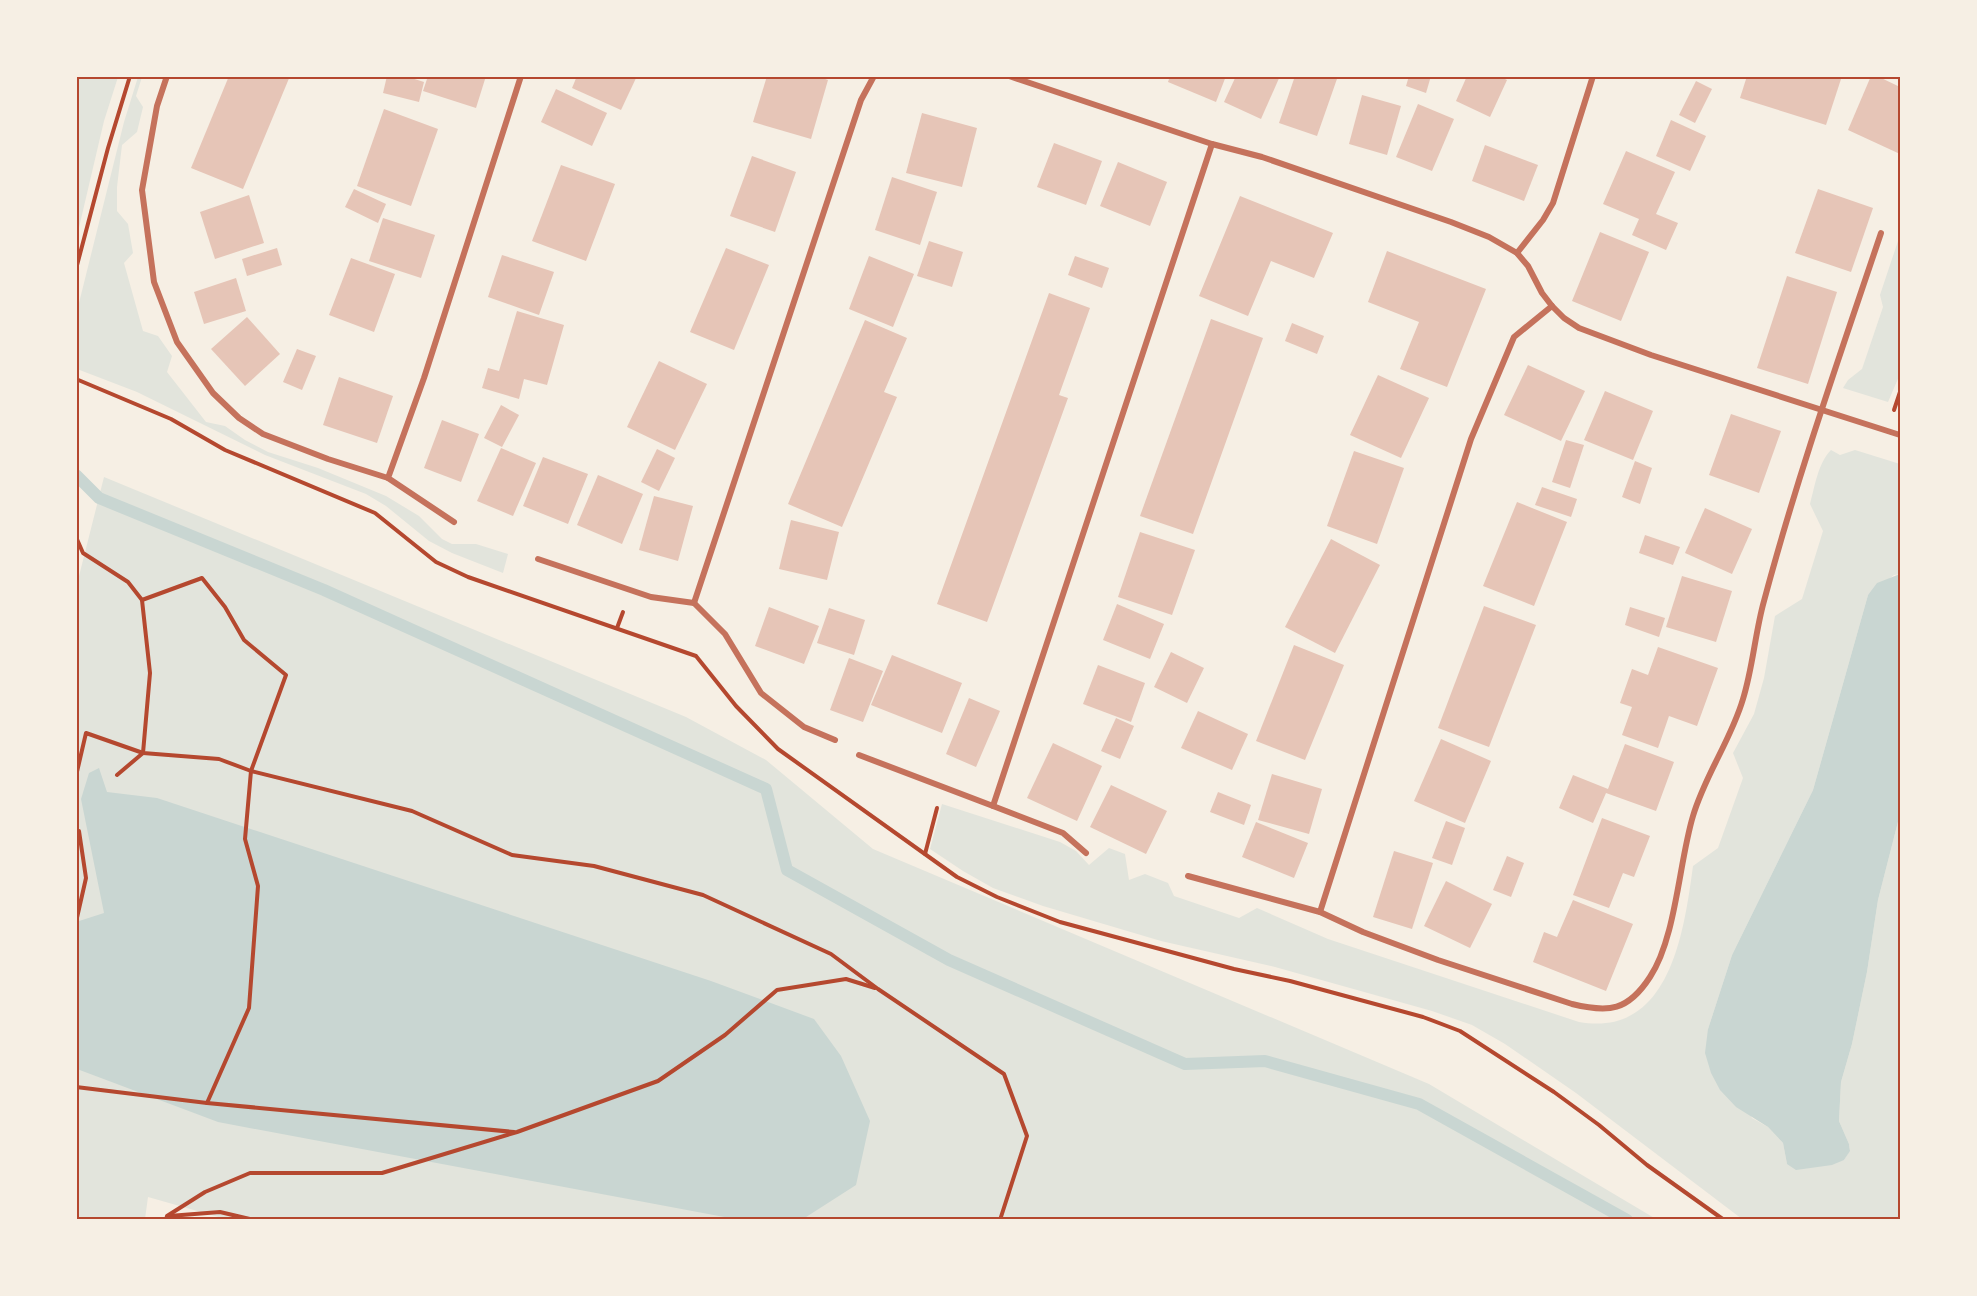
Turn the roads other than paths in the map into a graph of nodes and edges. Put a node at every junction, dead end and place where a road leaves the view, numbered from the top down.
1 (167, 76) edge
2 (521, 76) edge
3 (874, 76) edge
4 (1009, 76) edge
5 (1593, 76) edge
6 (1212, 144) junction
7 (1881, 233) dead end
8 (1517, 253) junction
9 (1552, 306) junction
10 (1822, 411) junction
11 (1900, 435) edge
12 (388, 478) junction
13 (454, 522) dead end
14 (538, 559) dead end
15 (694, 603) junction
16 (835, 740) dead end
17 (859, 755) dead end
18 (993, 806) junction
19 (1086, 853) dead end
20 (1188, 876) dead end
21 (1320, 912) junction

1 - 12 street
2 - 12 street
3 - 15 street
4 - 6 street
5 - 8 street
6 - 8 street
6 - 18 street
7 - 10 street
8 - 9 street
9 - 10 street
9 - 21 street
10 - 11 street
10 - 21 street
12 - 13 street
14 - 15 street
15 - 16 street
17 - 18 street
18 - 19 street
20 - 21 street

